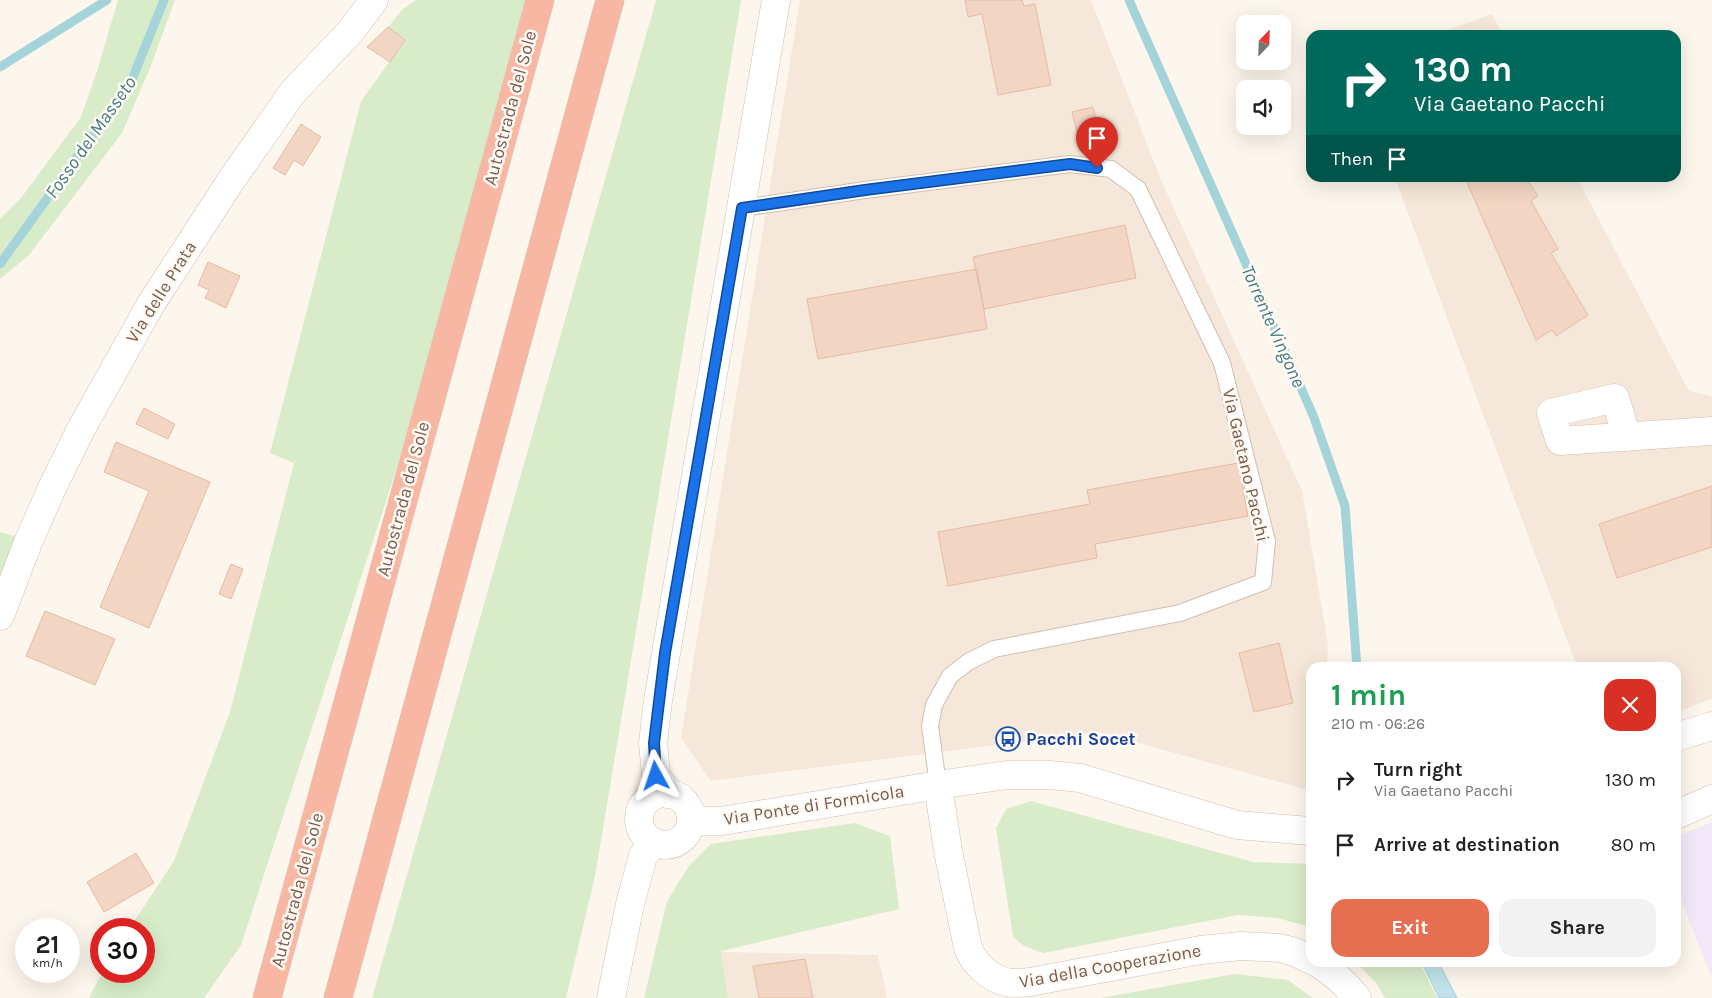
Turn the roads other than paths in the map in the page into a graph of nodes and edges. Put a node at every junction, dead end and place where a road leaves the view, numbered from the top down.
1 (374, 0) edge
2 (540, 0) edge
3 (610, 0) edge
4 (776, 0) edge
5 (742, 208) junction
6 (1712, 431) edge
7 (1627, 437) dead end
8 (0, 616) edge
9 (1712, 726) edge
10 (1681, 735) edge
11 (938, 785) junction
12 (668, 794) junction
13 (1712, 799) edge
14 (1681, 813) edge
15 (691, 819) junction
16 (1306, 831) edge
17 (654, 842) junction
18 (1306, 958) edge
19 (1323, 967) edge
20 (267, 998) edge
21 (338, 998) edge
22 (610, 998) edge
23 (1357, 998) edge

1 - 8 street, Via delle Prata
2 - 20 highway, Autostrada del Sole
3 - 21 highway
4 - 5 street
5 - 11 lane, Via Gaetano Pacchi
5 - 12 street
6 - 7 street
9 - 10 street
11 - 15 street, Via Ponte di Formicola
11 - 16 street
11 - 18 street, Via della Cooperazione
12 - 15 street
12 - 17 street
13 - 14 street
15 - 17 street
17 - 22 street
19 - 23 street

